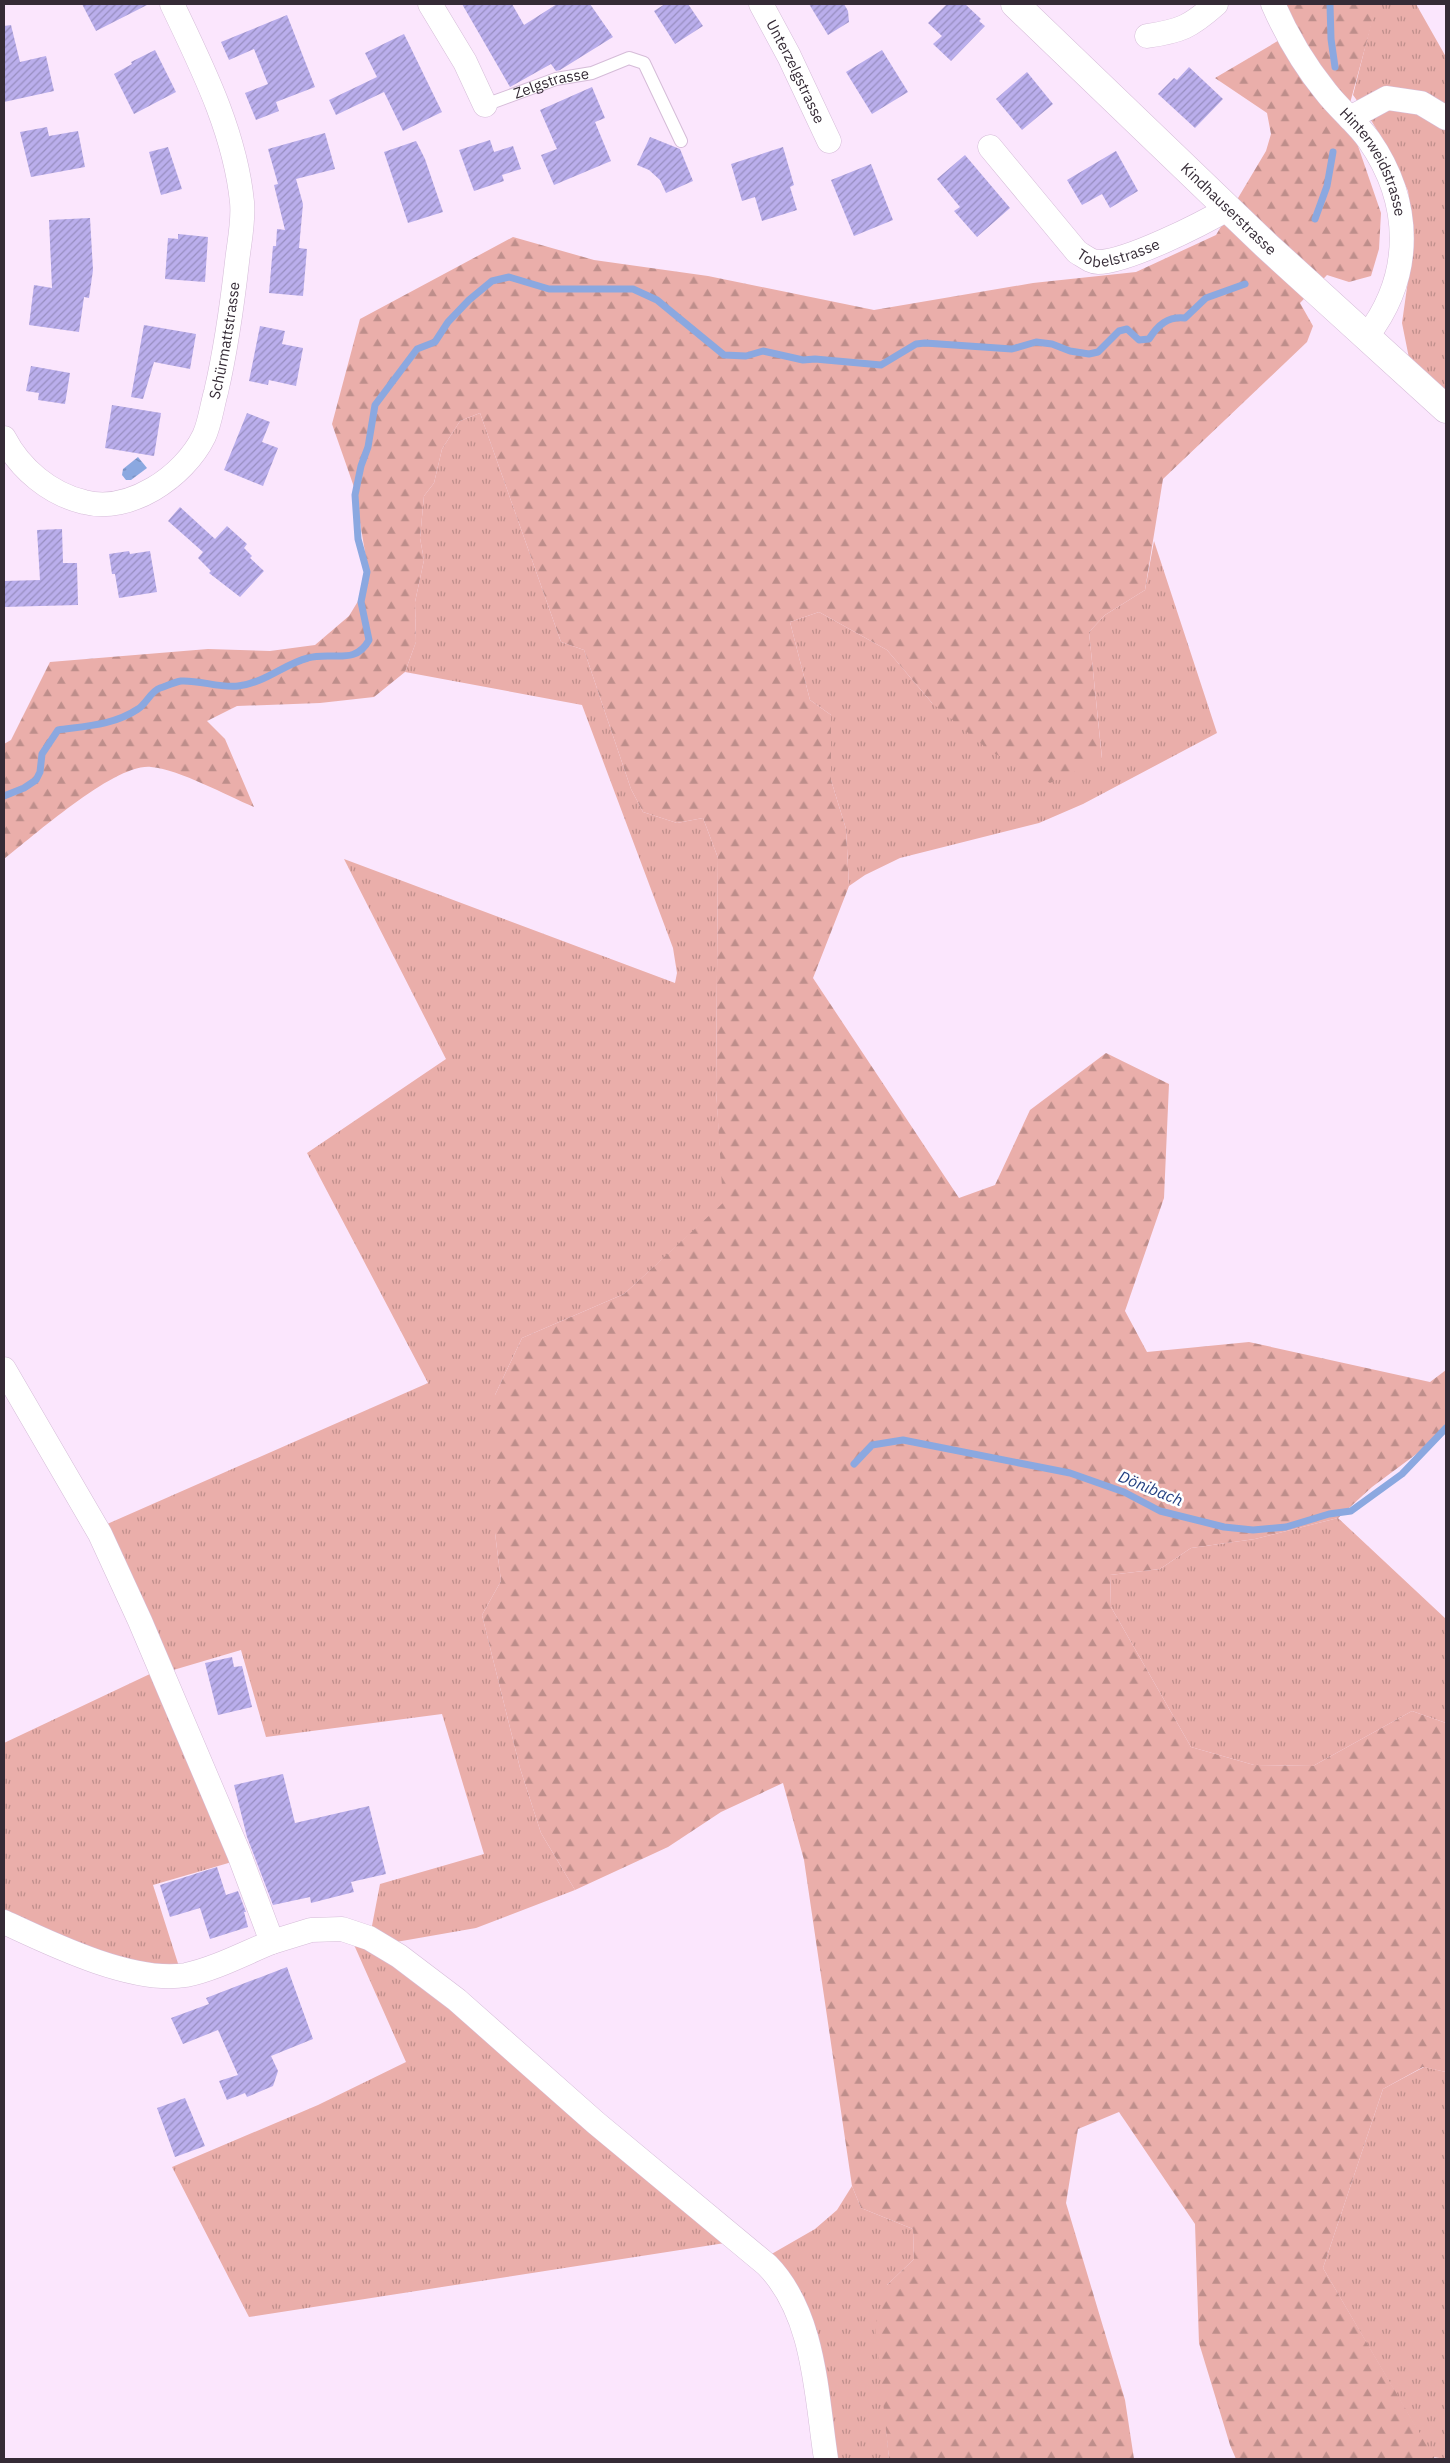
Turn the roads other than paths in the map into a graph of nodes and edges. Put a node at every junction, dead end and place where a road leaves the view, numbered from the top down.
1 (172, 4) edge
2 (430, 4) edge
3 (761, 4) edge
4 (1015, 4) edge
5 (1216, 4) edge
6 (1273, 4) edge
7 (1147, 36) dead end
8 (484, 105) joint
9 (1350, 118) junction
10 (1446, 118) edge
11 (681, 141) dead end
12 (829, 141) dead end
13 (990, 148) dead end
14 (1229, 208) junction
15 (1367, 336) junction
16 (1446, 409) edge
17 (4, 438) edge
18 (4, 1369) edge
19 (4, 1922) edge
20 (272, 1942) junction
21 (826, 2459) edge

1 - 17 street, Schürmattstrasse
2 - 8 street, Zelgstrasse
3 - 12 street, Unterzelgstrasse
4 - 14 street, Kindhauserstrasse
5 - 7 street
6 - 9 street, Hinterweidstrasse
8 - 11 lane, Zelgstrasse
9 - 10 street
9 - 15 street, Hinterweidstrasse
13 - 14 street, Tobelstrasse
14 - 15 street, Kindhauserstrasse
15 - 16 street, Kindhauserstrasse
18 - 20 street
19 - 20 street
20 - 21 street

